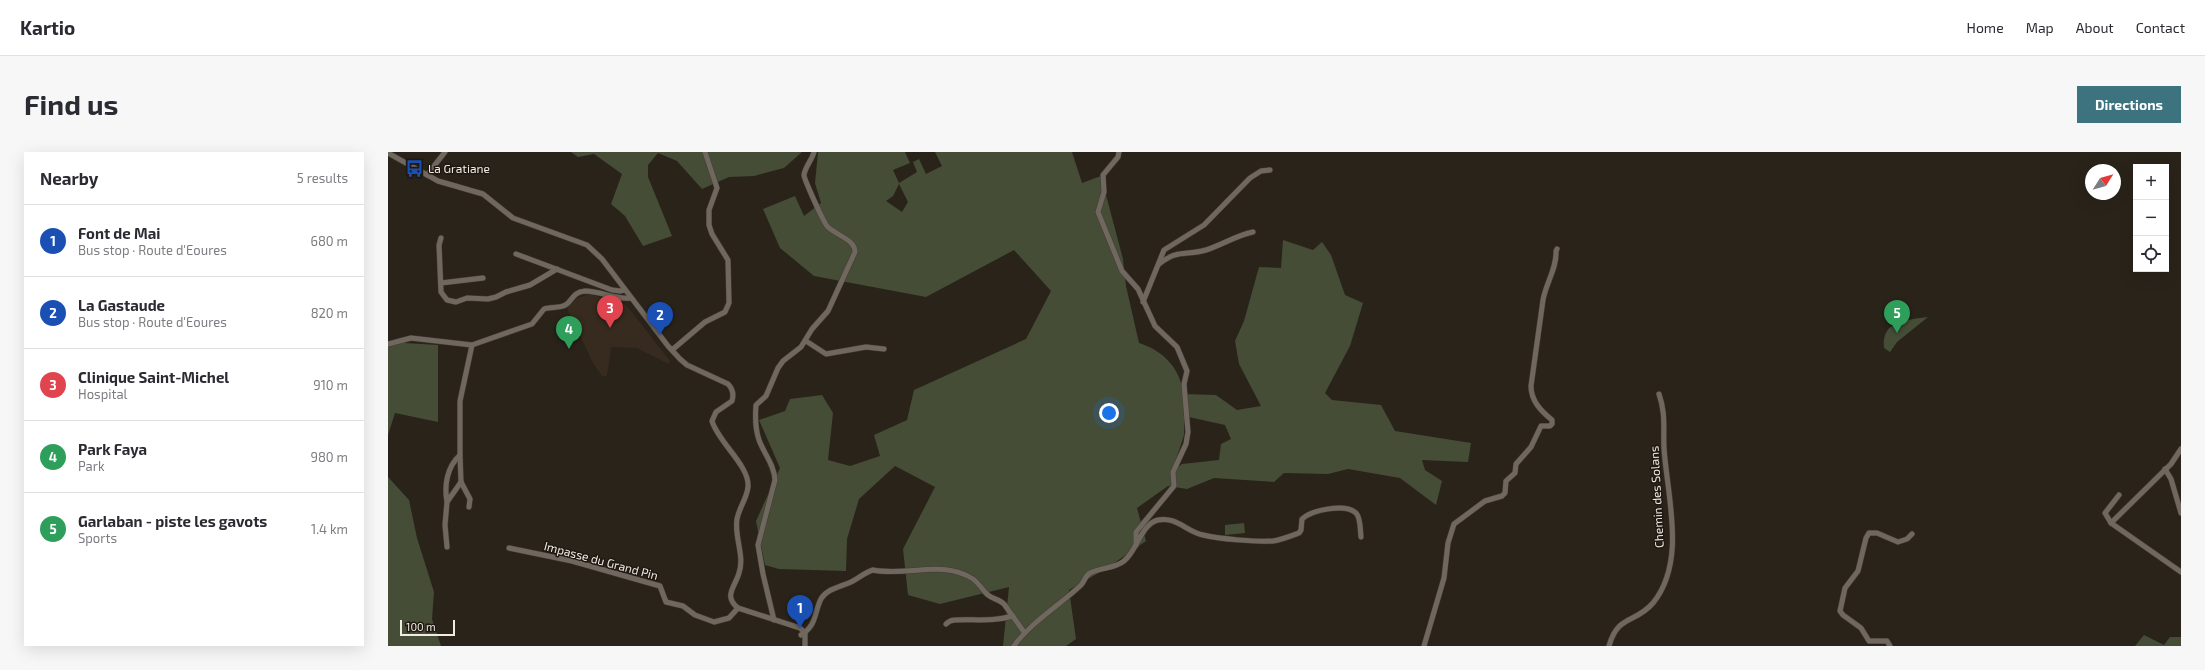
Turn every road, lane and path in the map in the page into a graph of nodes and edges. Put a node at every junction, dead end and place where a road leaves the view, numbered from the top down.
1 (445, 152) edge
2 (705, 152) edge
3 (814, 152) edge
4 (1119, 152) edge
5 (388, 153) edge
6 (1270, 170) dead end
7 (427, 175) junction
8 (1254, 232) dead end
9 (441, 238) dead end
10 (1558, 249) dead end
11 (516, 254) dead end
12 (1158, 265) junction
13 (557, 269) junction
14 (483, 278) dead end
15 (441, 283) junction
16 (620, 284) junction
17 (612, 290) junction
18 (625, 290) junction
19 (631, 298) junction
20 (1143, 302) junction
21 (806, 341) junction
22 (388, 344) edge
23 (472, 345) junction
24 (884, 348) dead end
25 (672, 350) junction
26 (1659, 394) dead end
27 (2181, 449) edge
28 (460, 455) junction
29 (2165, 469) junction
30 (461, 482) junction
31 (2119, 495) dead end
32 (447, 502) junction
33 (469, 507) dead end
34 (2181, 513) edge
35 (2111, 523) junction
36 (1912, 534) dead end
37 (1361, 537) dead end
38 (1136, 545) junction
39 (447, 547) dead end
40 (509, 548) dead end
41 (2181, 572) edge
42 (738, 608) junction
43 (1013, 616) junction
44 (774, 620) junction
45 (946, 624) dead end
46 (1024, 632) junction
47 (803, 634) junction
48 (804, 646) edge
49 (1014, 646) edge
50 (1424, 646) edge
51 (1609, 646) edge
52 (1890, 646) edge

1 - 7 street
2 - 25 street
3 - 21 street
4 - 20 street
5 - 7 street
6 - 12 street
7 - 16 street
8 - 12 street
9 - 15 street
10 - 50 street
11 - 13 street
12 - 20 street
13 - 15 street
13 - 17 street
14 - 15 street
16 - 17 street
16 - 18 street
17 - 18 street
18 - 19 street
19 - 23 street
19 - 25 street
20 - 38 street
21 - 24 street
21 - 44 street
22 - 23 street
23 - 28 street
25 - 42 street
26 - 51 street, Chemin des Solans
27 - 29 street
28 - 30 street
28 - 32 street
29 - 34 street
29 - 35 street
30 - 32 street
30 - 33 street
31 - 35 street
32 - 39 street
35 - 41 street
36 - 52 street
37 - 38 street
38 - 46 street
40 - 42 street, Impasse du Grand Pin
42 - 44 street
43 - 45 street
43 - 46 street
43 - 47 street
44 - 47 street
46 - 49 street
47 - 48 street

